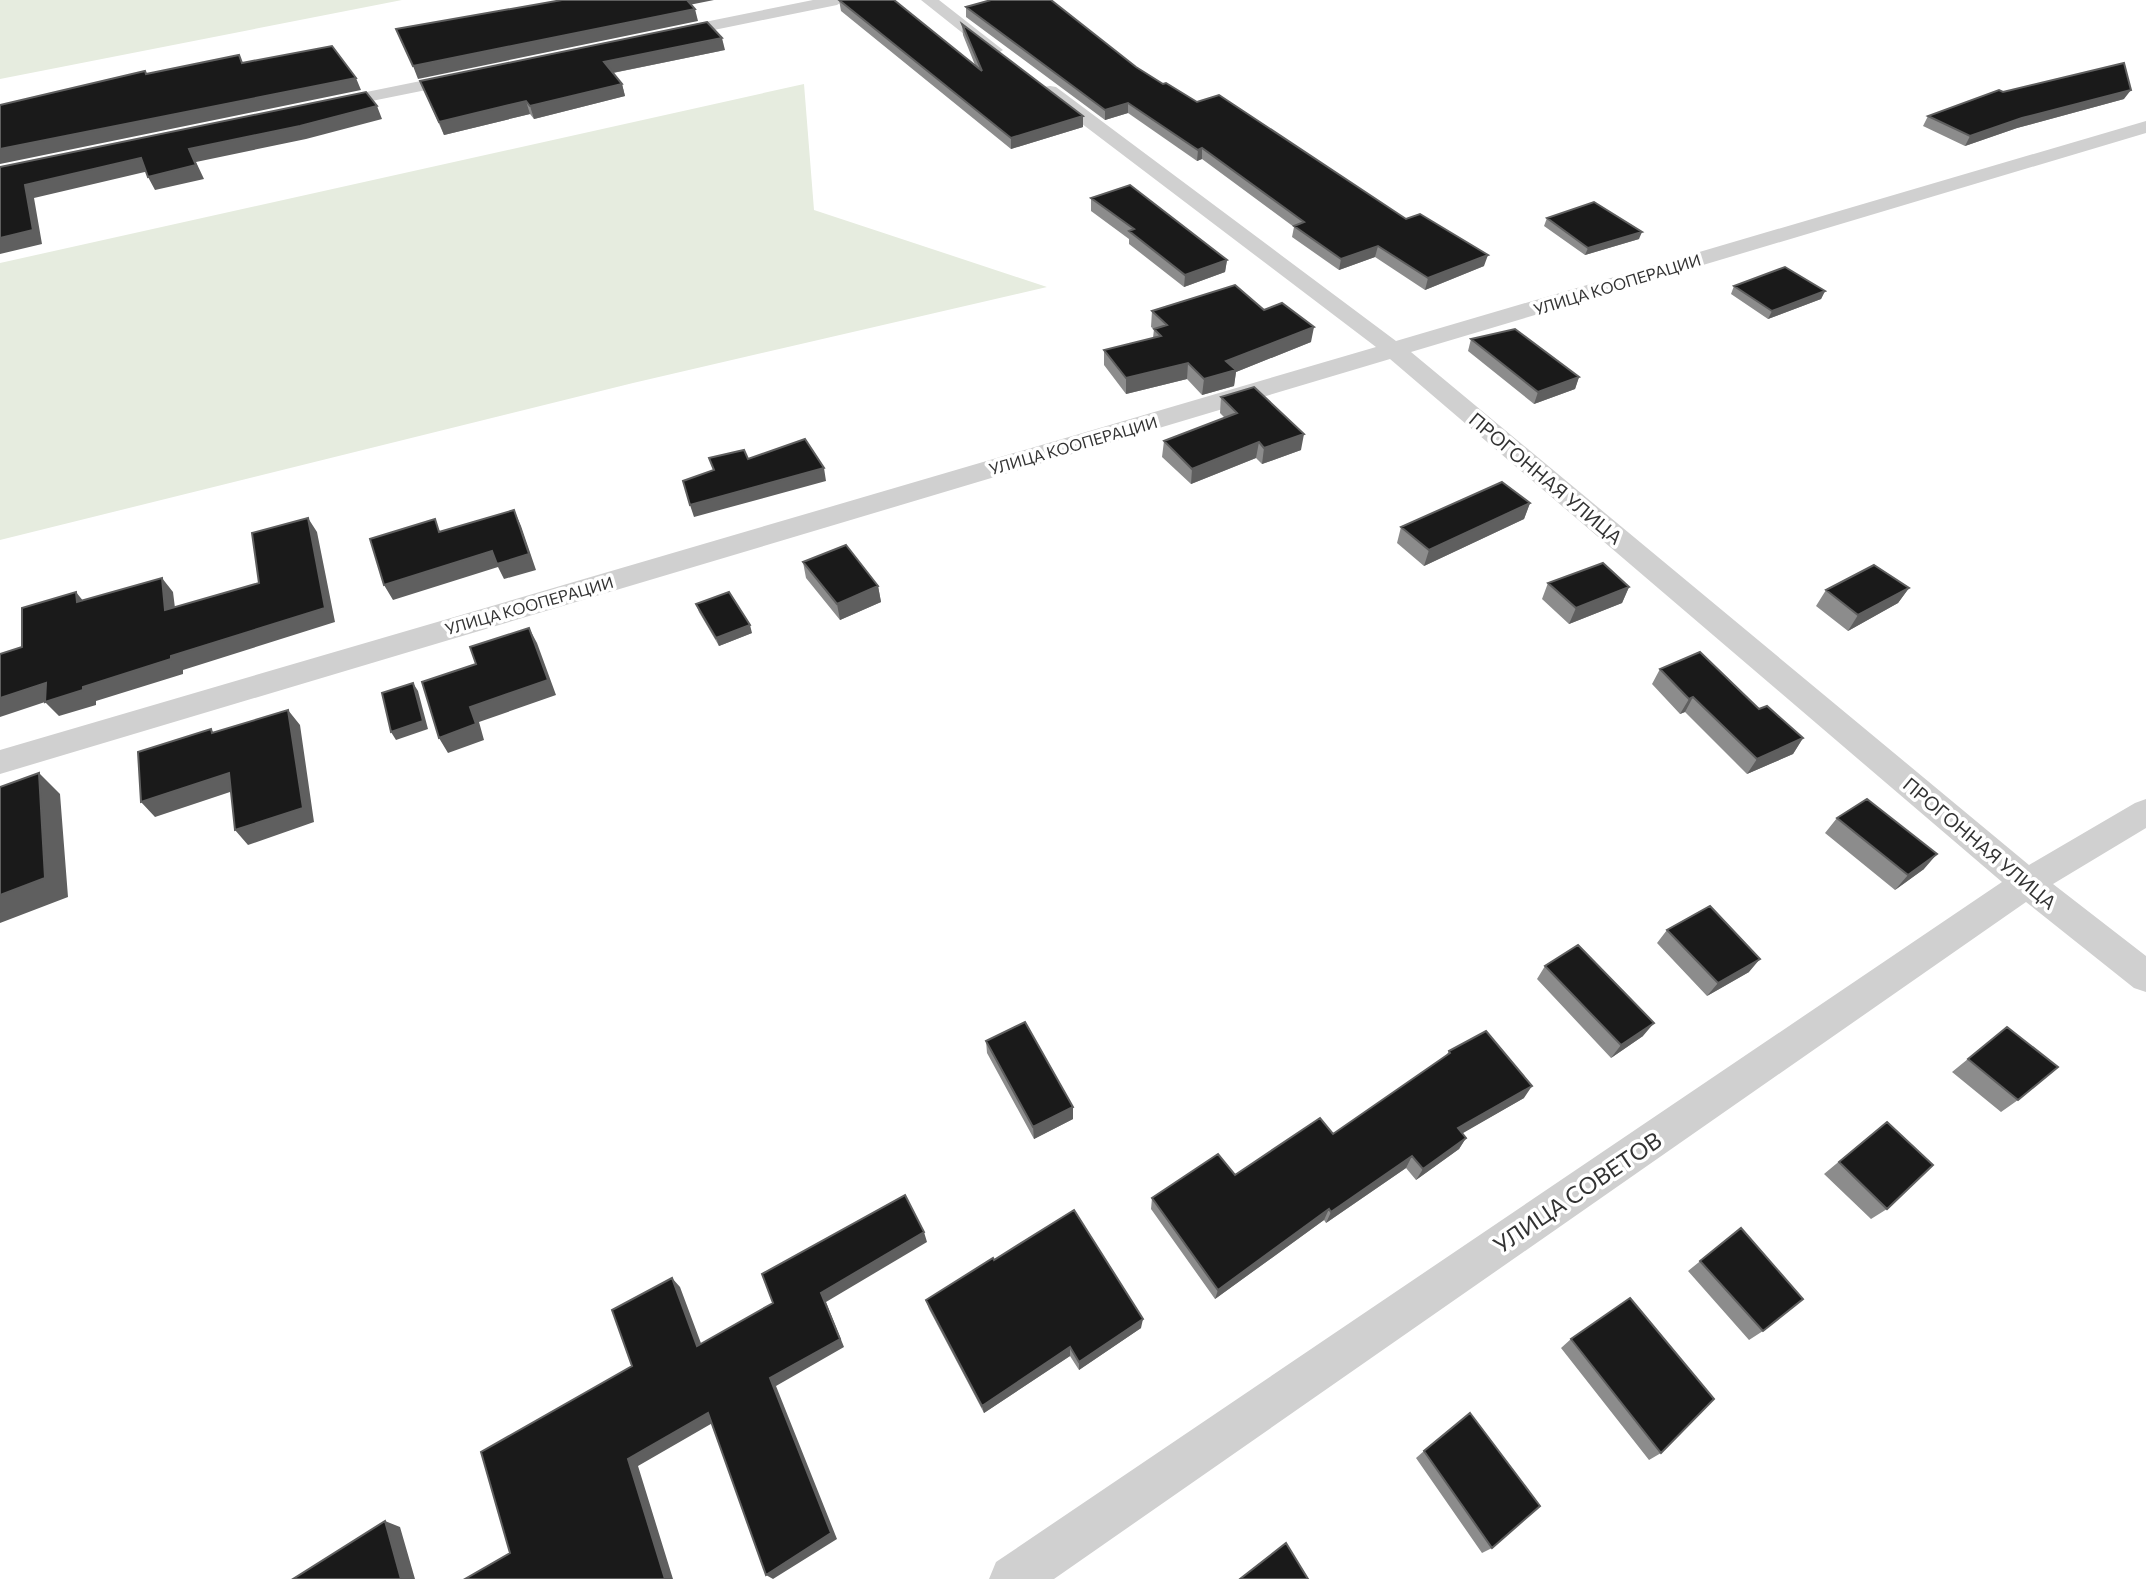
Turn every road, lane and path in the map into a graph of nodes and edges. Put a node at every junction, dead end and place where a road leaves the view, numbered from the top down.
1 (836, 0) edge
2 (929, 0) edge
3 (648, 39) edge
4 (486, 73) edge
5 (310, 109) edge
6 (2146, 127) edge
7 (1394, 350) junction
8 (0, 762) edge
9 (2146, 812) edge
10 (2027, 883) junction
11 (2146, 977) edge
12 (1013, 1579) edge

1 - 3 street
2 - 7 street, ПРОГОННАЯ УЛИЦА
4 - 5 street
6 - 7 street, УЛИЦА КООПЕРАЦИИ
7 - 8 street, УЛИЦА КООПЕРАЦИИ
7 - 10 street, ПРОГОННАЯ УЛИЦА
9 - 10 street, УЛИЦА СОВЕТОВ
10 - 11 street, ПРОГОННАЯ УЛИЦА
10 - 12 street, УЛИЦА СОВЕТОВ

